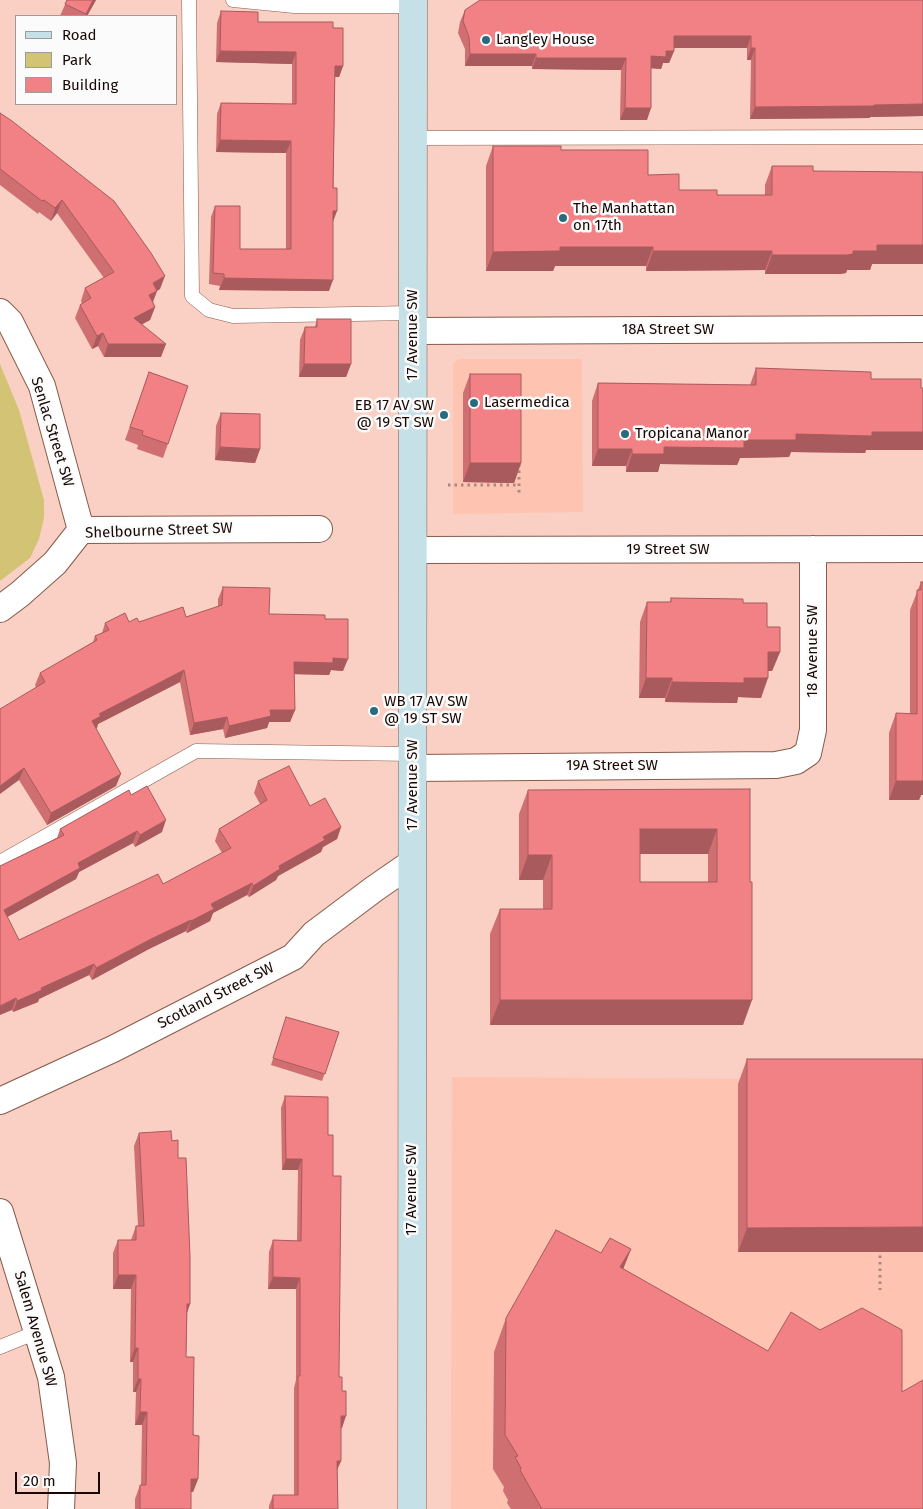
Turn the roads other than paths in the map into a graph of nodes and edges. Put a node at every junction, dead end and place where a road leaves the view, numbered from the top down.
1 (189, 0) edge
2 (233, 0) edge
3 (413, 3) edge
4 (923, 137) edge
5 (413, 138) junction
6 (0, 312) edge
7 (413, 322) junction
8 (923, 329) edge
9 (318, 529) dead end
10 (81, 530) junction
11 (813, 549) junction
12 (413, 550) junction
13 (923, 550) edge
14 (0, 608) edge
15 (808, 752) joint
16 (413, 761) junction
17 (0, 862) edge
18 (413, 862) junction
19 (0, 1101) edge
20 (0, 1212) edge
21 (37, 1332) junction
22 (0, 1346) edge
23 (61, 1509) edge
24 (412, 1509) edge

1 - 7 lane
2 - 3 lane
3 - 5 main road, 17 Avenue SW
4 - 5 lane
5 - 7 main road, 17 Avenue SW
6 - 10 street, Senlac Street SW
7 - 8 street, 18A Street SW
7 - 12 main road, 17 Avenue SW
9 - 10 street, Shelbourne Street SW
10 - 14 street, Shelbourne Street SW
11 - 12 street, 19 Street SW
11 - 13 street, 19 Street SW
11 - 15 street, 18 Avenue SW
12 - 16 main road, 17 Avenue SW
15 - 16 street, 19A Street SW
16 - 17 lane
16 - 18 main road, 17 Avenue SW
18 - 19 street, Scotland Street SW
18 - 24 main road, 17 Avenue SW
20 - 21 street, Salem Avenue SW
21 - 22 lane
21 - 23 street, Salem Avenue SW

